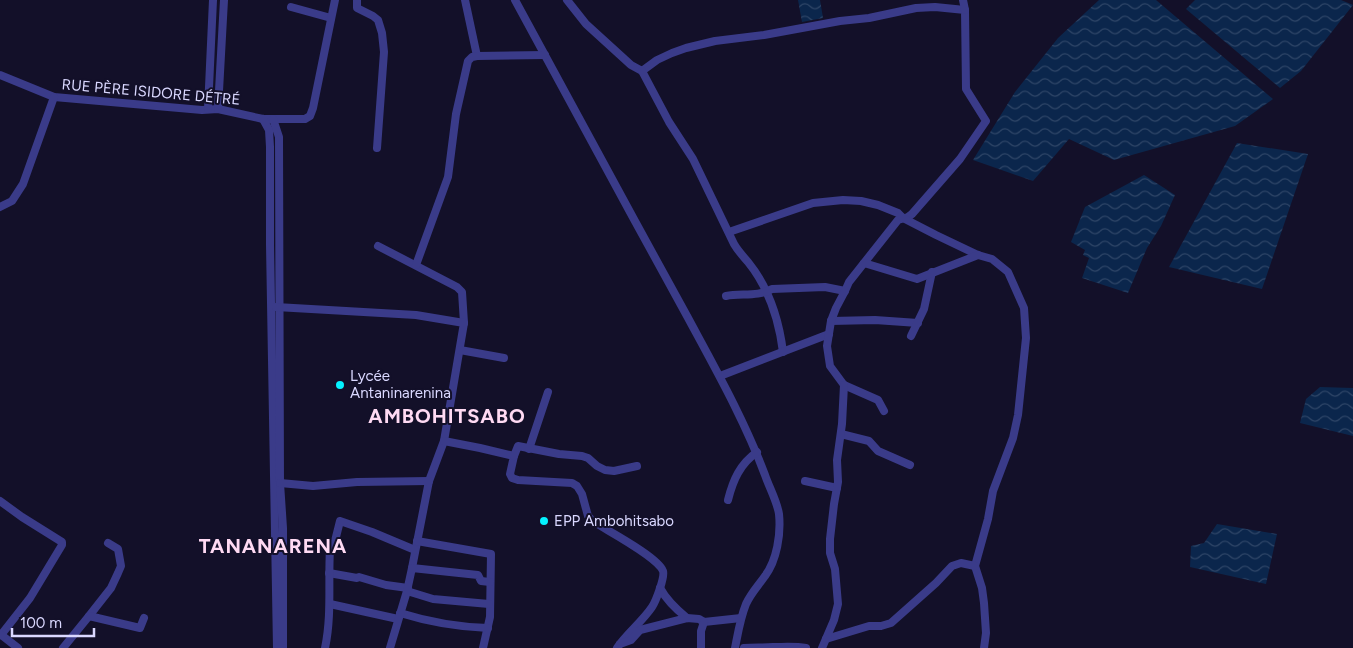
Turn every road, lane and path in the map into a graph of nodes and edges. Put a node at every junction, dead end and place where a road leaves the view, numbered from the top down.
1 (213, 0) edge
2 (224, 0) edge
3 (334, 0) edge
4 (357, 0) edge
5 (465, 0) edge
6 (515, 0) edge
7 (567, 0) edge
8 (963, 0) edge
9 (291, 7) dead end
10 (965, 10) junction
11 (331, 18) junction
12 (545, 55) junction
13 (477, 56) junction
14 (642, 71) junction
15 (0, 75) edge
16 (54, 97) junction
17 (208, 109) junction
18 (218, 109) junction
19 (263, 119) junction
20 (273, 119) junction
21 (376, 148) dead end
22 (0, 208) edge
23 (903, 218) junction
24 (729, 232) junction
25 (270, 245) junction
26 (280, 245) junction
27 (378, 246) dead end
28 (978, 255) junction
29 (864, 263) junction
30 (416, 265) junction
31 (932, 272) junction
32 (846, 291) junction
33 (766, 292) junction
34 (726, 296) dead end
35 (275, 306) junction
36 (831, 320) junction
37 (464, 323) junction
38 (918, 323) junction
39 (829, 334) junction
40 (911, 336) dead end
41 (460, 350) junction
42 (783, 352) junction
43 (504, 358) dead end
44 (720, 376) junction
45 (844, 385) junction
46 (548, 392) dead end
47 (884, 411) dead end
48 (841, 434) junction
49 (444, 441) junction
50 (529, 448) junction
51 (756, 452) junction
52 (514, 456) junction
53 (910, 464) dead end
54 (636, 466) dead end
55 (278, 480) junction
56 (804, 480) dead end
57 (429, 481) junction
58 (837, 488) junction
59 (728, 500) dead end
60 (0, 501) edge
61 (417, 541) junction
62 (108, 543) dead end
63 (415, 550) junction
64 (975, 566) junction
65 (412, 568) junction
66 (328, 573) junction
67 (490, 582) junction
68 (660, 588) junction
69 (407, 590) junction
70 (330, 604) junction
71 (489, 604) junction
72 (90, 616) junction
73 (399, 616) junction
74 (144, 618) dead end
75 (688, 618) junction
76 (741, 618) junction
77 (704, 622) junction
78 (488, 628) junction
79 (1, 635) edge
80 (280, 639) junction
81 (826, 639) junction
82 (618, 646) edge
83 (18, 648) edge
84 (63, 648) edge
85 (277, 648) edge
86 (283, 648) edge
87 (325, 648) edge
88 (390, 648) edge
89 (483, 648) edge
90 (701, 648) edge
91 (735, 648) edge
92 (744, 648) edge
93 (806, 648) edge
94 (822, 648) edge
95 (984, 648) edge

1 - 17 street
2 - 18 street
3 - 11 street
4 - 21 street
5 - 13 street
6 - 12 street
7 - 14 street
8 - 10 street
9 - 11 street
10 - 14 street
10 - 23 street
11 - 20 street, RUE PÈRE ISIDORE DÉTRÉ
12 - 13 street
12 - 44 street
13 - 30 street
14 - 24 street
15 - 16 street, RUE PÈRE ISIDORE DÉTRÉ
16 - 17 street, RUE PÈRE ISIDORE DÉTRÉ
16 - 22 street
17 - 18 street, RUE PÈRE ISIDORE DÉTRÉ
18 - 19 street, RUE PÈRE ISIDORE DÉTRÉ
19 - 20 street, RUE PÈRE ISIDORE DÉTRÉ
19 - 25 street
20 - 26 street
23 - 24 street
23 - 28 street
23 - 29 street
24 - 33 street
25 - 26 street
25 - 35 street
26 - 35 street
27 - 30 street
28 - 31 street
28 - 64 street
29 - 31 street
29 - 32 street
30 - 37 street
31 - 38 street
32 - 33 street
32 - 36 street
33 - 34 street
33 - 42 street
35 - 37 street
35 - 55 street
36 - 38 street
36 - 39 street
37 - 41 street
38 - 40 street
39 - 42 street
39 - 45 street
41 - 43 street
41 - 49 street
42 - 44 street
44 - 51 street
45 - 47 street
45 - 48 street
46 - 50 street
48 - 53 street
48 - 58 street
49 - 52 street
49 - 57 street
50 - 52 street
50 - 54 street
51 - 59 street
51 - 76 street
52 - 68 street
55 - 57 street
55 - 80 street
56 - 58 street
57 - 61 street
58 - 81 street
60 - 79 street
61 - 63 street
61 - 67 street
62 - 72 street
63 - 65 street
63 - 66 street
64 - 81 street
64 - 95 street
65 - 67 street
65 - 69 street
66 - 69 street
66 - 70 street
67 - 71 street
68 - 75 street
68 - 82 street
69 - 71 street
69 - 73 street
70 - 73 street
70 - 87 street
71 - 78 street
72 - 74 street
72 - 84 street
73 - 78 street
73 - 88 street
75 - 77 street
75 - 82 street
76 - 77 street
76 - 91 street
77 - 90 street
78 - 89 street
79 - 83 street
80 - 85 street
80 - 86 street
81 - 94 street
92 - 93 street

